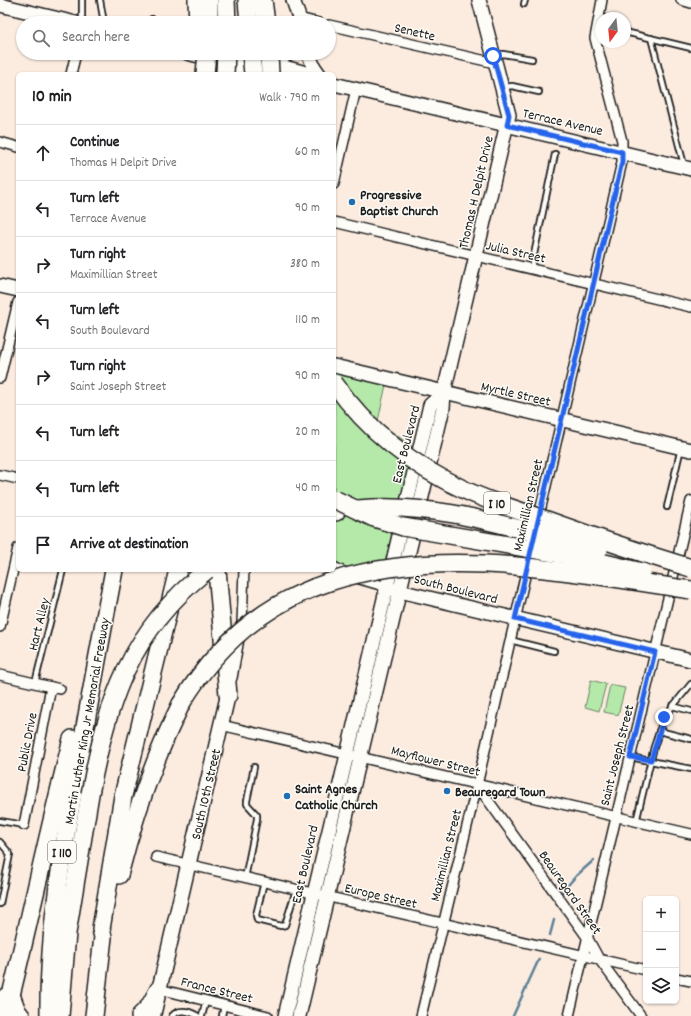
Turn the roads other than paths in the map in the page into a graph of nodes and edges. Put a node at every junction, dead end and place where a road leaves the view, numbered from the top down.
1 (82, 0) edge
2 (100, 0) edge
3 (226, 0) edge
4 (247, 0) edge
5 (263, 0) edge
6 (292, 0) edge
7 (479, 0) edge
8 (602, 0) edge
9 (681, 0) edge
10 (200, 2) edge
11 (691, 2) edge
12 (0, 5) edge
13 (600, 12) edge
14 (46, 16) edge
15 (82, 16) edge
16 (103, 16) edge
17 (193, 16) edge
18 (197, 16) edge
19 (206, 16) edge
20 (227, 16) edge
21 (248, 16) edge
22 (265, 16) edge
23 (296, 16) edge
24 (336, 27) edge
25 (631, 33) edge
26 (651, 38) junction
27 (597, 48) edge
28 (691, 48) edge
29 (532, 59) dead end
30 (74, 60) edge
31 (199, 60) edge
32 (231, 60) edge
33 (265, 60) edge
34 (311, 60) edge
35 (494, 60) junction
36 (253, 64) edge
37 (71, 72) edge
38 (204, 72) edge
39 (231, 72) edge
40 (299, 72) edge
41 (317, 72) edge
42 (336, 84) edge
43 (502, 87) junction
44 (356, 89) junction
45 (539, 92) dead end
46 (507, 125) junction
47 (0, 142) edge
48 (16, 146) edge
49 (622, 152) junction
50 (555, 154) dead end
51 (687, 168) edge
52 (336, 175) edge
53 (336, 222) edge
54 (476, 256) junction
55 (531, 270) junction
56 (594, 284) junction
57 (0, 286) edge
58 (16, 290) edge
59 (691, 307) edge
60 (16, 310) edge
61 (336, 366) edge
62 (0, 378) edge
63 (336, 386) edge
64 (444, 392) junction
65 (562, 420) junction
66 (686, 449) edge
67 (0, 475) edge
68 (16, 479) edge
69 (336, 500) edge
70 (691, 501) edge
71 (667, 507) dead end
72 (336, 512) edge
73 (16, 557) edge
74 (336, 568) edge
75 (691, 569) edge
76 (63, 572) edge
77 (114, 572) edge
78 (177, 572) edge
79 (205, 572) edge
80 (217, 572) edge
81 (244, 572) edge
82 (691, 585) edge
83 (387, 587) junction
84 (691, 590) edge
85 (399, 591) junction
86 (515, 619) junction
87 (0, 626) edge
88 (510, 640) junction
89 (554, 651) dead end
90 (655, 652) junction
91 (691, 660) edge
92 (0, 675) edge
93 (35, 683) junction
94 (691, 684) edge
95 (51, 687) junction
96 (60, 689) dead end
97 (228, 695) junction
98 (672, 706) junction
99 (84, 710) junction
100 (691, 711) edge
101 (221, 725) junction
102 (659, 731) junction
103 (691, 739) edge
104 (346, 755) junction
105 (360, 757) junction
106 (630, 757) junction
107 (651, 760) junction
108 (254, 768) dead end
109 (691, 770) edge
110 (477, 785) junction
111 (616, 817) junction
112 (0, 821) edge
113 (636, 822) junction
114 (24, 825) joint
115 (691, 834) edge
116 (0, 842) edge
117 (156, 857) dead end
118 (189, 864) junction
119 (245, 878) junction
120 (264, 882) junction
121 (296, 890) junction
122 (314, 894) junction
123 (327, 897) junction
124 (0, 904) edge
125 (443, 924) junction
126 (104, 932) junction
127 (587, 937) junction
128 (583, 956) junction
129 (599, 959) junction
130 (643, 969) edge
131 (679, 979) edge
132 (691, 981) edge
133 (159, 989) junction
134 (11, 995) junction
135 (55, 995) junction
136 (206, 1001) junction
137 (224, 1005) junction
138 (2, 1016) edge
139 (21, 1016) edge
140 (49, 1016) edge
141 (60, 1016) edge
142 (94, 1016) edge
143 (151, 1016) edge
144 (172, 1016) edge
145 (198, 1016) edge
146 (202, 1016) edge
147 (222, 1016) edge
148 (268, 1016) edge
149 (285, 1016) edge
150 (299, 1016) edge
151 (421, 1016) edge
152 (569, 1016) edge
153 (641, 1016) edge

1 - 15 lane
2 - 16 lane
3 - 20 highway
4 - 21 highway
5 - 22 highway
6 - 23 main road
7 - 35 main road, Thomas H Delpit Drive
8 - 13 street, Maximillian Street
9 - 11 street
10 - 17 main road
10 - 18 main road
10 - 19 highway
12 - 14 main road
24 - 35 street, Senette
25 - 26 lane
26 - 28 lane
26 - 51 lane
27 - 49 street, Maximillian Street
29 - 35 lane
30 - 37 street
31 - 38 highway, bridge
32 - 36 main road
33 - 36 main road
34 - 41 main road
35 - 43 main road, Thomas H Delpit Drive
36 - 39 highway, bridge
36 - 40 main road
42 - 44 main road, Terrace Avenue
43 - 45 lane
43 - 46 main road, Thomas H Delpit Drive
44 - 46 main road, Terrace Avenue
44 - 52 street
46 - 49 main road, Terrace Avenue
46 - 54 main road, Thomas H Delpit Drive
47 - 48 street
49 - 51 main road, Terrace Avenue
49 - 56 street, Maximillian Street
50 - 55 lane
53 - 54 street, Julia Street
54 - 55 street, Julia Street
54 - 64 main road, Thomas H Delpit Drive
55 - 56 street, Julia Street
56 - 59 street, Julia Street
56 - 65 street, Maximillian Street
57 - 58 main road
60 - 62 street
61 - 64 main road, Myrtle Street
63 - 75 highway, I 10, bridge
64 - 65 main road, Myrtle Street
64 - 83 main road, East Boulevard
64 - 85 main road, East Boulevard
65 - 66 main road, Myrtle Street
65 - 86 street, Maximillian Street
66 - 71 lane
67 - 68 street
69 - 82 highway, bridge
70 - 90 street, Saint Joseph Street
72 - 75 highway, bridge
73 - 87 street
74 - 83 street, South Boulevard
76 - 93 lane, Hart Alley
77 - 99 highway, Martin Luther King Jr Memorial Freeway
78 - 126 highway, bridge
79 - 135 highway, bridge
80 - 97 highway
81 - 97 street, South 10th Street
83 - 85 main road, South Boulevard
83 - 104 main road, East Boulevard
84 - 126 highway, bridge
85 - 86 main road, South Boulevard
85 - 105 main road, East Boulevard
86 - 88 street, Maximillian Street
86 - 90 main road, South Boulevard
88 - 89 lane
88 - 110 street, Maximillian Street
90 - 91 main road, South Boulevard
90 - 106 street, Saint Joseph Street
92 - 93 street
93 - 95 street
94 - 98 lane
95 - 96 street
95 - 114 street, Public Drive
97 - 101 main road, South 10th Street
98 - 100 lane
98 - 102 lane
99 - 134 highway
99 - 135 highway, Martin Luther King Jr Memorial Freeway / I 110
101 - 104 street, Mayflower Street
101 - 118 main road, South 10th Street
102 - 103 lane
102 - 107 lane
104 - 105 street, Mayflower Street
104 - 122 main road, East Boulevard
105 - 110 street, Mayflower Street
105 - 123 main road, East Boulevard
106 - 107 lane
106 - 111 street, Saint Joseph Street
107 - 109 lane
107 - 113 lane
108 - 119 lane
110 - 111 street, Mayflower Street
110 - 125 street, Maximillian Street
110 - 127 street, Beauregard Street
111 - 113 street, Mayflower Street
111 - 127 street, Saint Joseph Street
112 - 114 lane
113 - 115 street, Mayflower Street
116 - 124 lane
117 - 118 street, Europe Street
118 - 119 street, Europe Street
118 - 133 main road, South 10th Street
119 - 120 street, Europe Street
120 - 121 street, Europe Street
120 - 121 lane
121 - 122 street, Europe Street
122 - 123 street, Europe Street
122 - 149 main road, East Boulevard
123 - 125 street, Europe Street
123 - 150 main road, East Boulevard
125 - 128 street, Europe Street
125 - 151 street, Maximillian Street
126 - 142 highway
127 - 128 street, Saint Joseph Street
127 - 129 street, Beauregard Street
128 - 129 street, Europe Street
128 - 152 street, Saint Joseph Street
129 - 130 street, Europe Street
129 - 153 street, Beauregard Street
131 - 132 street
133 - 136 street, France Street
133 - 143 highway
134 - 138 highway
134 - 139 highway
135 - 140 highway, Martin Luther King Jr Memorial Freeway / I 110
135 - 141 highway
136 - 137 street, France Street
136 - 146 lane
137 - 147 lane
137 - 148 street, France Street
144 - 145 lane

